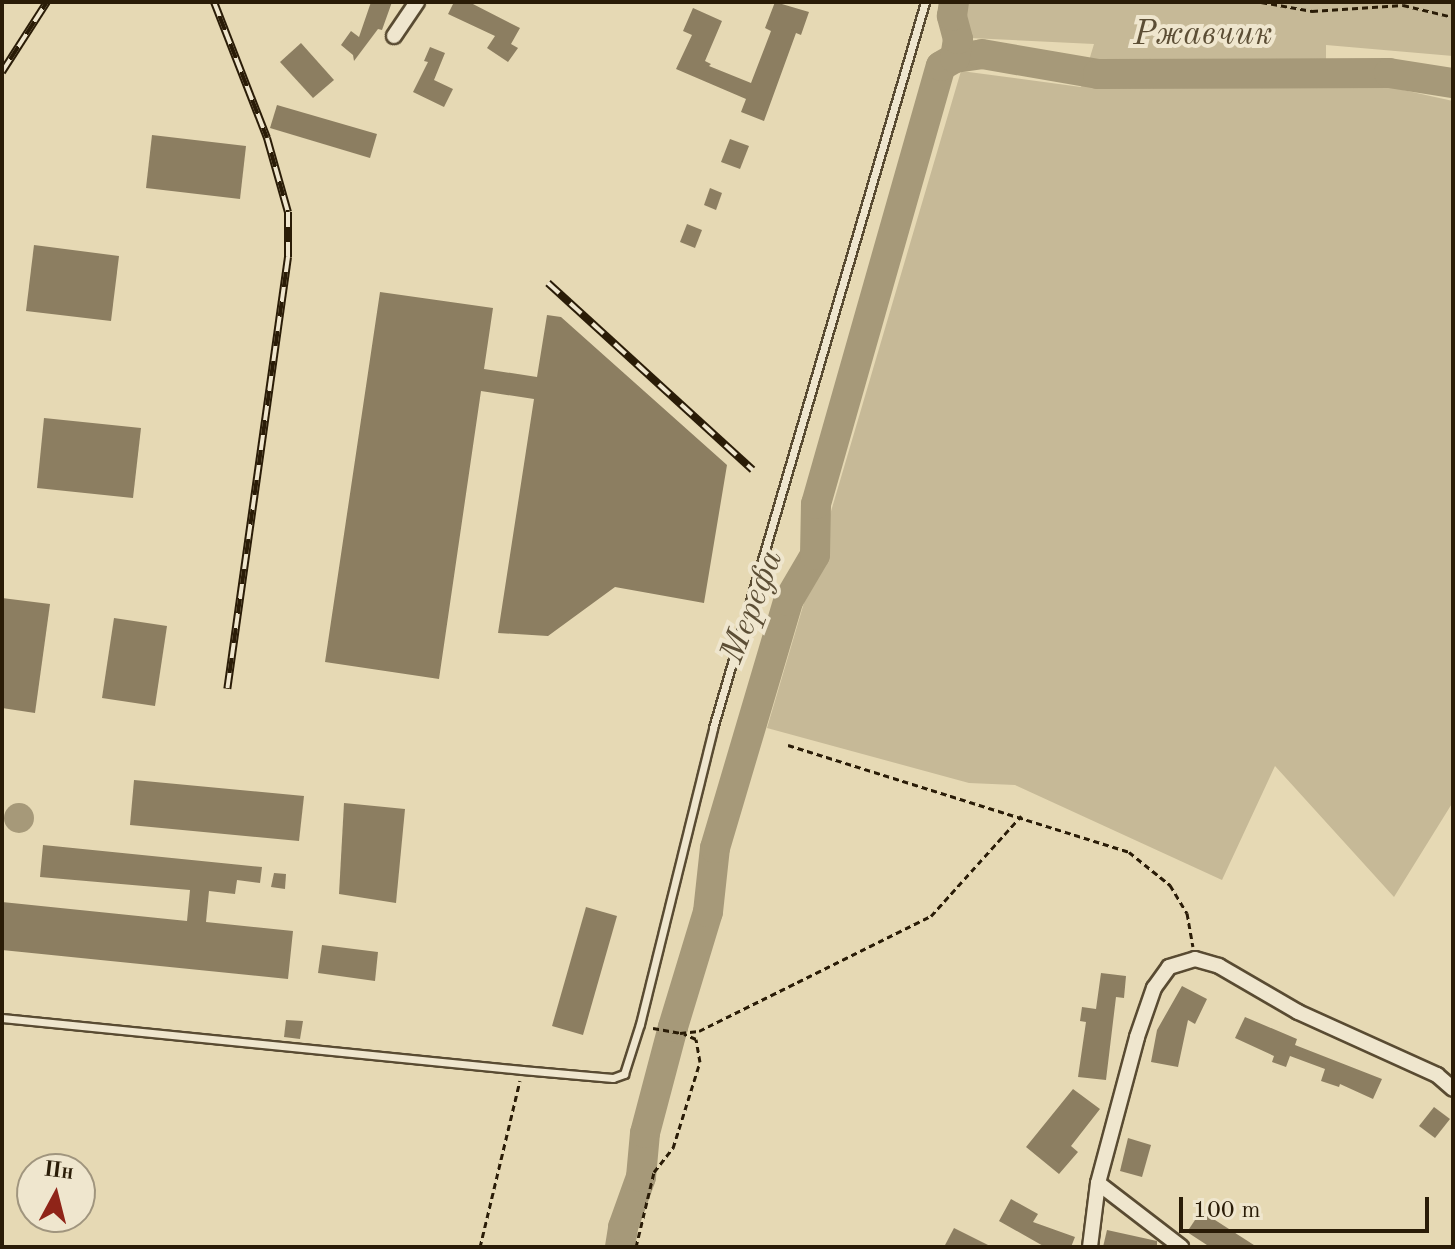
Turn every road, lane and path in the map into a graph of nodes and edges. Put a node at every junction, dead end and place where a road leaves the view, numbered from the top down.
1 (417, 2) edge
2 (925, 2) edge
3 (1261, 2) edge
4 (1453, 17) edge
5 (394, 36) dead end
6 (788, 745) dead end
7 (1021, 816) junction
8 (1195, 959) junction
9 (2, 1018) edge
10 (663, 1030) dead end
11 (680, 1033) junction
12 (522, 1070) junction
13 (1453, 1089) edge
14 (1098, 1183) junction
15 (480, 1247) edge
16 (636, 1247) edge
17 (1090, 1247) edge
18 (1181, 1247) edge

1 - 5 street
2 - 12 lane
3 - 4 path
6 - 7 path
7 - 8 path
7 - 11 path
8 - 13 street
8 - 14 street
9 - 12 lane
10 - 11 path
11 - 16 path
12 - 15 path
14 - 17 street
14 - 18 street

